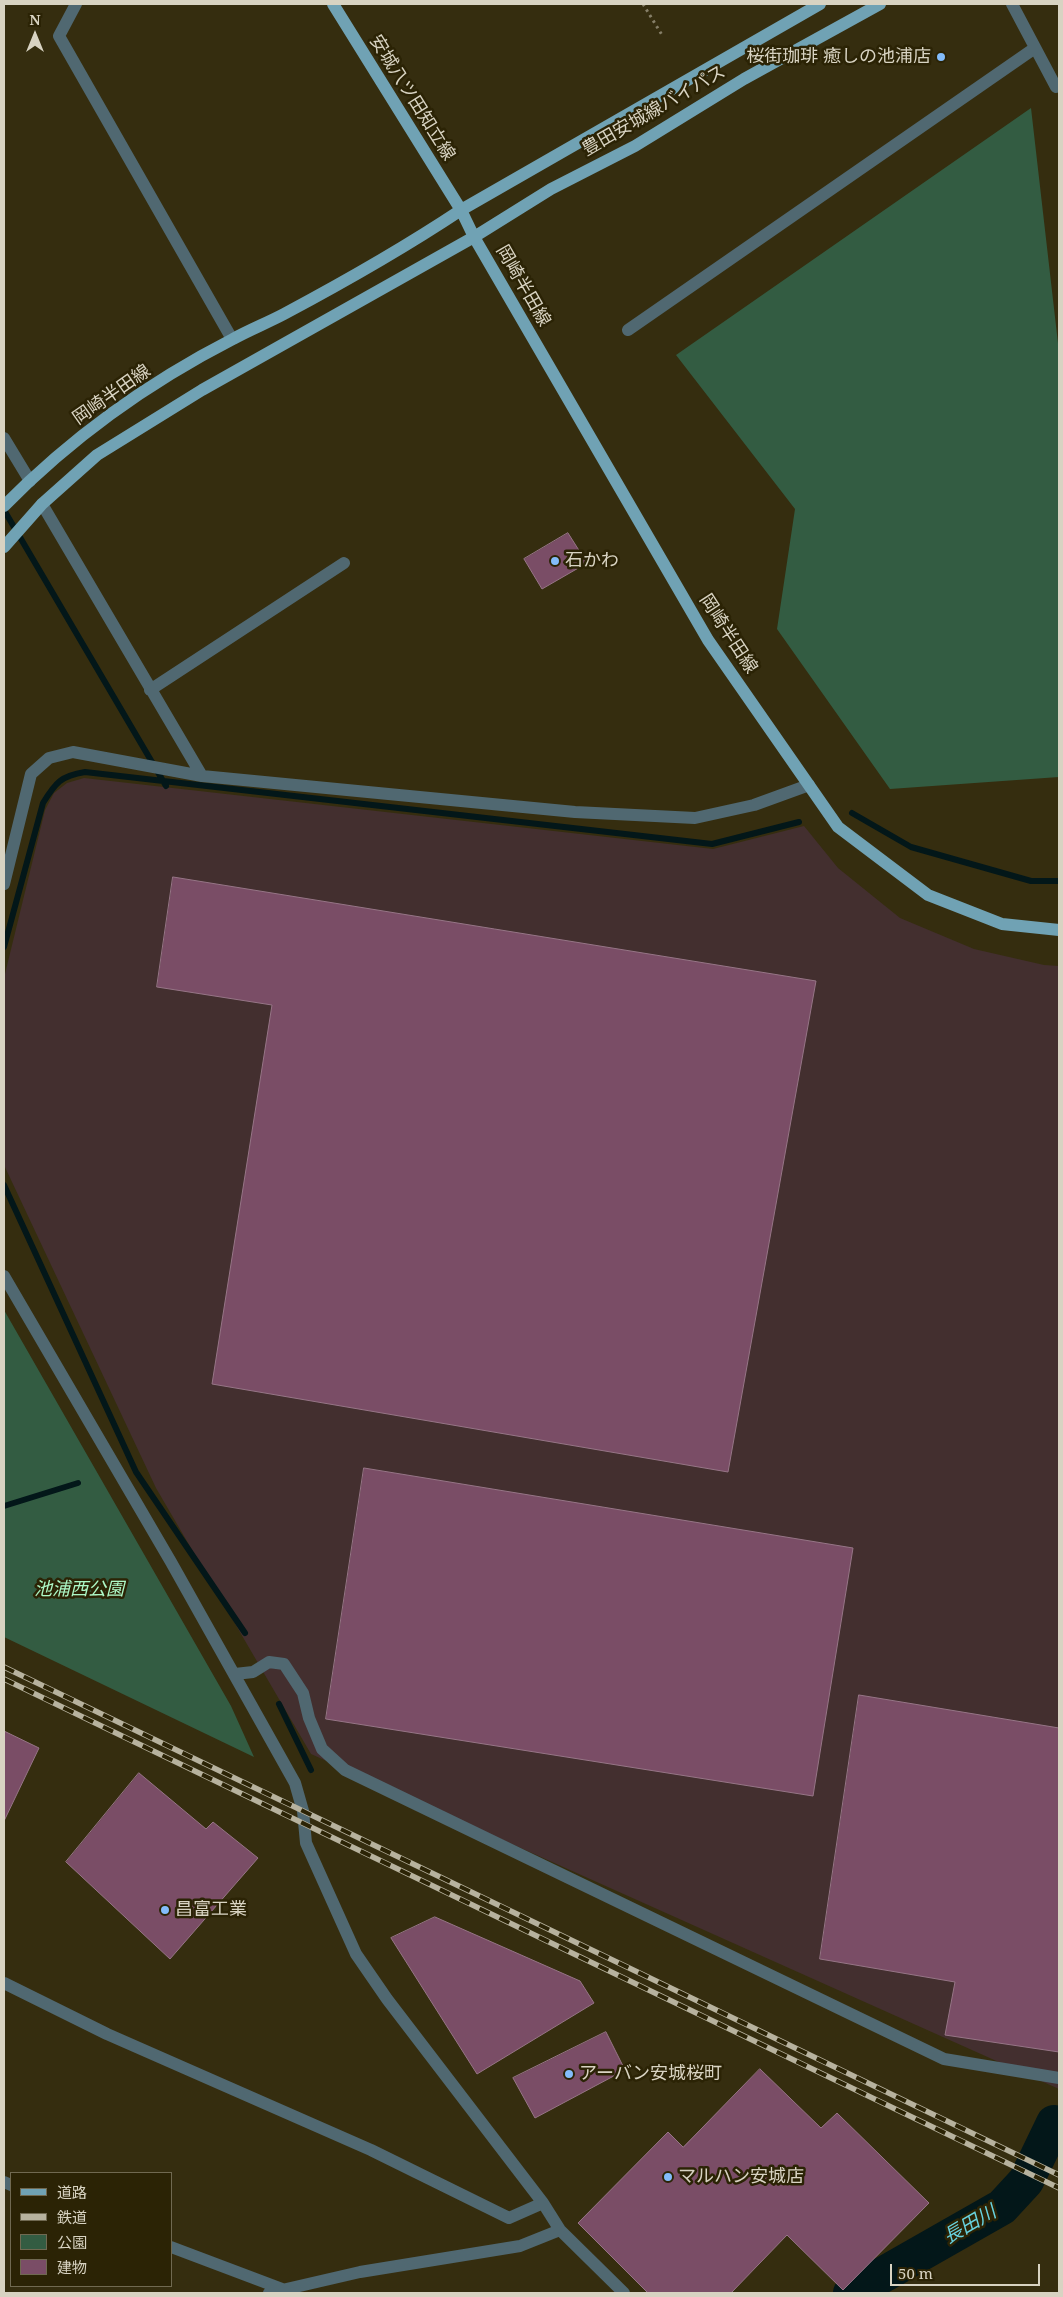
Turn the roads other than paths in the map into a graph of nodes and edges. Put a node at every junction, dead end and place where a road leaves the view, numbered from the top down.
1 (76, 4) edge
2 (333, 4) edge
3 (820, 4) edge
4 (880, 4) edge
5 (1012, 4) edge
6 (1035, 48) junction
7 (1056, 87) dead end
8 (461, 210) junction
9 (474, 237) junction
10 (628, 330) dead end
11 (232, 339) junction
12 (4, 438) edge
13 (30, 481) junction
14 (42, 504) junction
15 (4, 506) edge
16 (4, 547) edge
17 (344, 563) dead end
18 (150, 690) junction
19 (202, 776) junction
20 (808, 785) junction
21 (4, 884) edge
22 (1059, 930) edge
23 (4, 1276) edge
24 (235, 1674) junction
25 (4, 1983) edge
26 (1059, 2078) edge
27 (543, 2203) junction
28 (560, 2230) junction
29 (172, 2247) edge
30 (289, 2292) edge
31 (269, 2293) edge
32 (624, 2293) edge

1 - 11 street
2 - 8 main road, 安城八ツ田知立線
3 - 8 main road, 豊田安城線バイパス
4 - 9 main road, 豊田安城線バイパス
5 - 6 street
6 - 7 street
6 - 10 street
8 - 9 main road, 岡崎半田線
8 - 11 main road, 岡崎半田線
9 - 14 main road, 岡崎半田線
9 - 20 main road, 岡崎半田線
11 - 13 main road, 岡崎半田線
12 - 13 street
13 - 15 main road, 岡崎半田線
14 - 16 main road, 岡崎半田線
14 - 18 street
17 - 18 street
18 - 19 street
19 - 20 street
19 - 21 street
20 - 22 main road, 岡崎半田線
23 - 24 street
24 - 26 street
24 - 27 street
25 - 27 street
27 - 28 street
28 - 30 street
28 - 32 street
29 - 30 street
30 - 31 street

